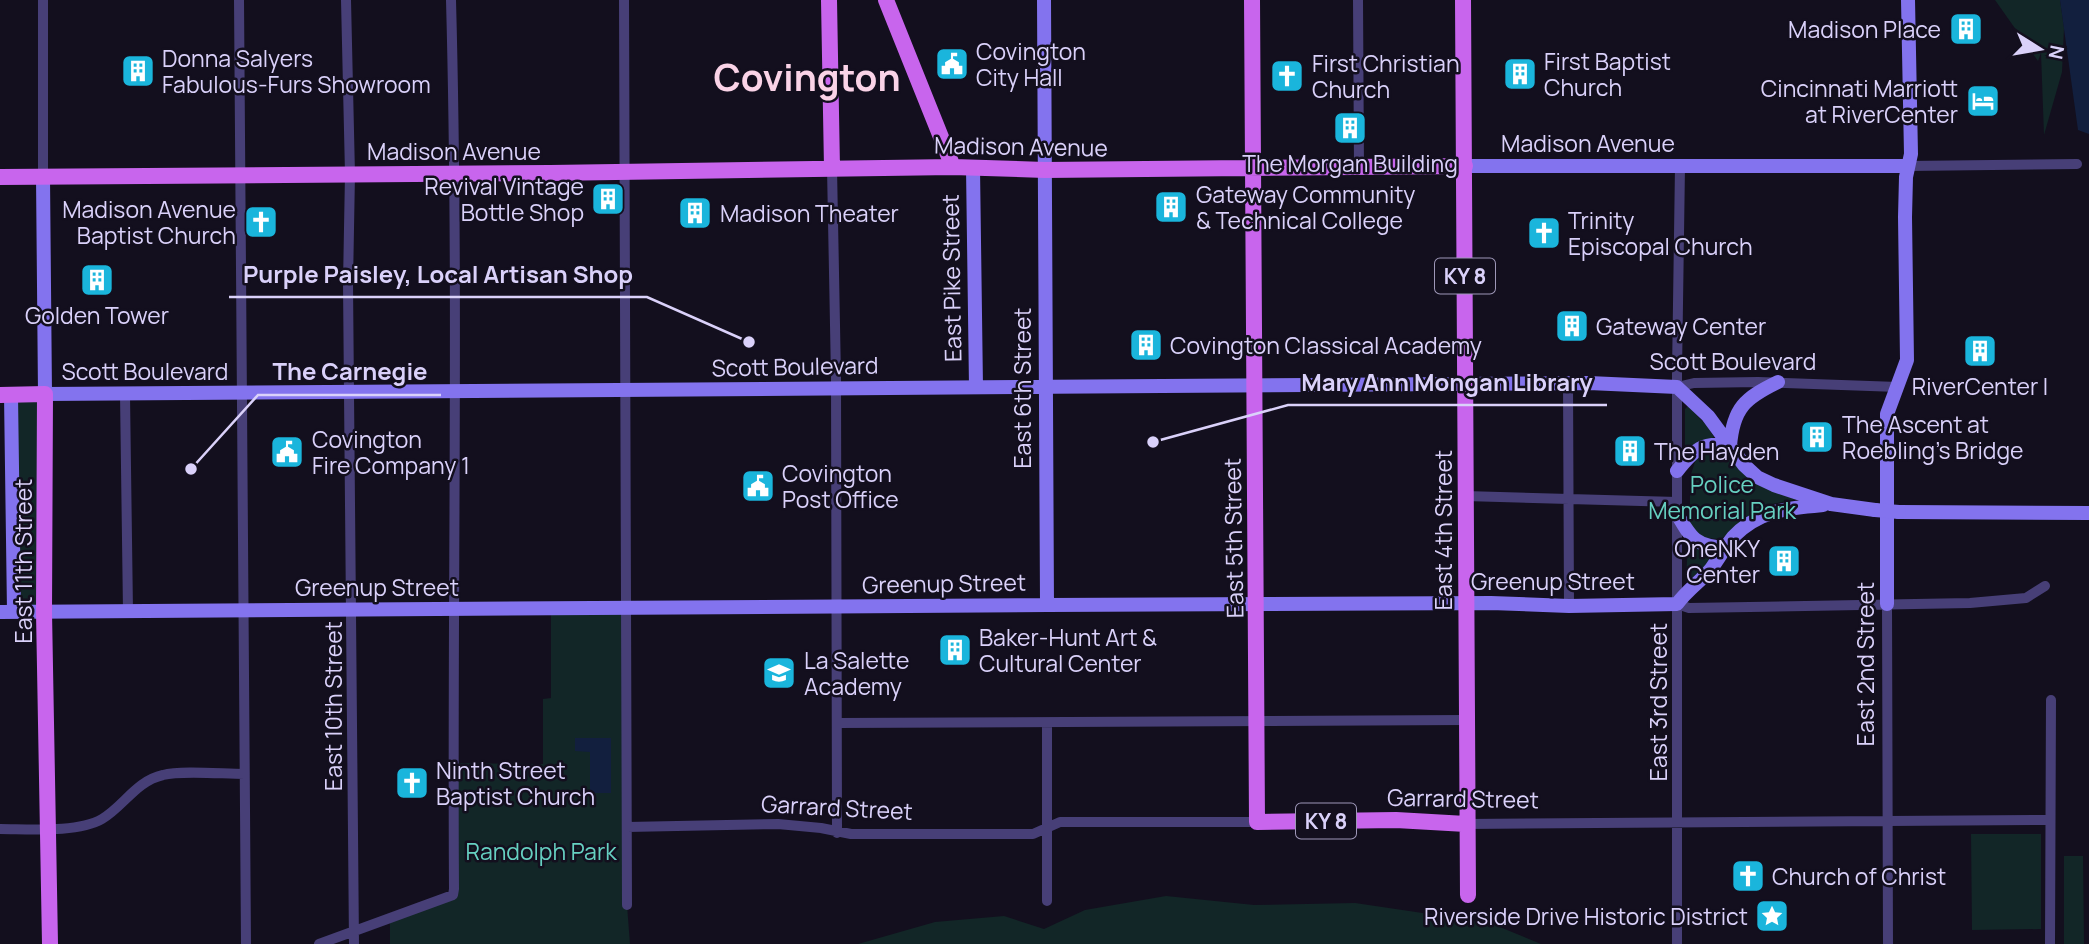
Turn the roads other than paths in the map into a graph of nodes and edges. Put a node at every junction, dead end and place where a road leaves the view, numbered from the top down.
1 (43, 0) edge
2 (239, 0) edge
3 (346, 0) edge
4 (451, 0) edge
5 (624, 0) edge
6 (829, 0) edge
7 (886, 0) edge
8 (1044, 0) edge
9 (1252, 0) edge
10 (1358, 0) edge
11 (1463, 0) edge
12 (1908, 0) edge
13 (2077, 164) dead end
14 (1465, 166) junction
15 (1680, 166) junction
16 (1908, 166) junction
17 (953, 167) junction
18 (1359, 167) junction
19 (832, 168) junction
20 (973, 168) junction
21 (1254, 169) junction
22 (1045, 170) junction
23 (625, 171) junction
24 (453, 173) junction
25 (350, 174) junction
26 (241, 175) junction
27 (0, 177) edge
28 (43, 177) junction
29 (1568, 383) junction
30 (1779, 383) junction
31 (1045, 386) junction
32 (1466, 386) junction
33 (976, 387) junction
34 (1255, 387) junction
35 (1677, 387) junction
36 (1898, 387) junction
37 (836, 388) junction
38 (626, 391) junction
39 (349, 393) junction
40 (455, 393) junction
41 (45, 394) junction
42 (241, 394) junction
43 (6, 395) edge
44 (125, 395) junction
45 (1730, 446) junction
46 (1677, 471) junction
47 (1465, 496) junction
48 (1569, 498) junction
49 (1831, 504) junction
50 (1677, 508) junction
51 (2089, 513) edge
52 (1725, 548) junction
53 (2045, 586) dead end
54 (1465, 604) junction
55 (1677, 604) junction
56 (1887, 604) junction
57 (1047, 605) junction
58 (1256, 605) junction
59 (1569, 606) junction
60 (837, 607) junction
61 (627, 608) junction
62 (455, 609) junction
63 (244, 610) junction
64 (352, 610) junction
65 (128, 611) junction
66 (7, 612) edge
67 (44, 612) junction
68 (2051, 700) dead end
69 (1465, 720) junction
70 (1256, 721) junction
71 (838, 723) junction
72 (1047, 723) junction
73 (244, 774) junction
74 (2050, 820) junction
75 (1678, 821) junction
76 (1888, 821) junction
77 (1257, 822) junction
78 (1466, 824) junction
79 (627, 827) junction
80 (49, 828) junction
81 (0, 829) edge
82 (1047, 829) junction
83 (837, 833) junction
84 (1468, 895) dead end
85 (1047, 901) dead end
86 (628, 905) dead end
87 (354, 930) junction
88 (50, 944) edge
89 (246, 944) edge
90 (319, 944) edge
91 (354, 944) edge
92 (1677, 944) edge
93 (1888, 944) edge
94 (2050, 944) edge

1 - 28 street
2 - 26 street
3 - 25 street, East 10th Street
4 - 24 street
5 - 23 street
6 - 19 main road
7 - 17 main road
8 - 22 main road, East 6th Street
9 - 21 main road, East 5th Street
10 - 18 street
11 - 14 main road, KY 8
12 - 16 main road, East 2nd Street
13 - 16 street, Madison Avenue
14 - 15 main road, Madison Avenue
14 - 18 main road, Madison Avenue
14 - 32 main road, East 4th Street / KY 8
15 - 16 main road, Madison Avenue
15 - 35 street, East 3rd Street
16 - 36 main road, East 2nd Street
17 - 19 main road, Madison Avenue
17 - 20 main road, Madison Avenue
18 - 21 main road, Madison Avenue
19 - 23 main road, Madison Avenue
19 - 37 street
20 - 22 main road, Madison Avenue
20 - 33 main road, East Pike Street
21 - 22 main road, Madison Avenue
21 - 34 main road, East 5th Street
22 - 31 main road, East 6th Street
23 - 24 main road, Madison Avenue
23 - 38 street
24 - 25 main road, Madison Avenue
24 - 40 street
25 - 26 main road, Madison Avenue
25 - 39 street, East 10th Street
26 - 28 main road, Madison Avenue
26 - 42 street
27 - 28 main road, Madison Avenue
28 - 41 main road, East 11th Street
29 - 32 main road, Scott Boulevard
29 - 35 main road, Scott Boulevard
29 - 48 street
30 - 35 street, Scott Boulevard
30 - 36 street, Scott Boulevard
30 - 45 main road
31 - 33 main road, Scott Boulevard
31 - 34 main road, Scott Boulevard
31 - 57 main road, East 6th Street
32 - 34 main road, Scott Boulevard
32 - 47 main road, East 4th Street / KY 8
33 - 37 main road, Scott Boulevard
34 - 58 main road, East 5th Street
35 - 45 main road
35 - 46 street, East 3rd Street
36 - 56 main road, East 2nd Street
37 - 38 main road, Scott Boulevard
37 - 60 street
38 - 40 main road, Scott Boulevard
38 - 61 street
39 - 40 main road, Scott Boulevard
39 - 42 main road, Scott Boulevard
39 - 64 street, East 10th Street
40 - 62 street
41 - 43 main road, Scott Boulevard
41 - 44 main road, Scott Boulevard
41 - 67 main road, East 11th Street
42 - 44 main road, Scott Boulevard
42 - 63 street
43 - 66 main road, East 11th Street
44 - 65 street
45 - 46 main road
45 - 49 main road
46 - 50 street, East 3rd Street
47 - 48 street
47 - 54 main road, East 4th Street / KY 8
48 - 50 street
48 - 59 street
49 - 51 main road, bridge
49 - 52 main road
50 - 52 main road
50 - 55 street, East 3rd Street
52 - 55 main road
53 - 56 street, Greenup Street
54 - 58 main road, Greenup Street
54 - 59 main road, Greenup Street
54 - 69 main road, East 4th Street / KY 8
55 - 56 street, Greenup Street
55 - 59 main road, Greenup Street
55 - 75 street, East 3rd Street
56 - 76 street, East 2nd Street
57 - 58 main road, Greenup Street
57 - 60 main road, Greenup Street
58 - 70 main road, East 5th Street
60 - 61 main road, Greenup Street
60 - 71 street
61 - 62 main road, Greenup Street
61 - 79 street
62 - 64 main road, Greenup Street
62 - 87 street
63 - 64 main road, Greenup Street
63 - 65 main road, Greenup Street
63 - 73 street
64 - 87 street, East 10th Street
65 - 67 main road, Greenup Street
66 - 67 main road, Greenup Street
67 - 80 main road, East 11th Street
68 - 74 street
69 - 70 street
69 - 78 main road, East 4th Street / KY 8
70 - 72 street
70 - 77 main road, East 5th Street
71 - 72 street
71 - 83 street
72 - 82 street
73 - 80 street
73 - 89 street
74 - 76 street, Garrard Street
74 - 94 street
75 - 76 street, Garrard Street
75 - 78 street, Garrard Street
75 - 92 street, East 3rd Street
76 - 93 street, East 2nd Street
77 - 78 main road, Garrard Street / KY 8
77 - 82 street, Garrard Street
78 - 84 main road, East 4th Street / KY 8
79 - 83 street, Garrard Street
79 - 86 street
80 - 81 street
80 - 88 main road, East 11th Street
82 - 83 street, Garrard Street
82 - 85 street
87 - 90 street
87 - 91 street, East 10th Street

